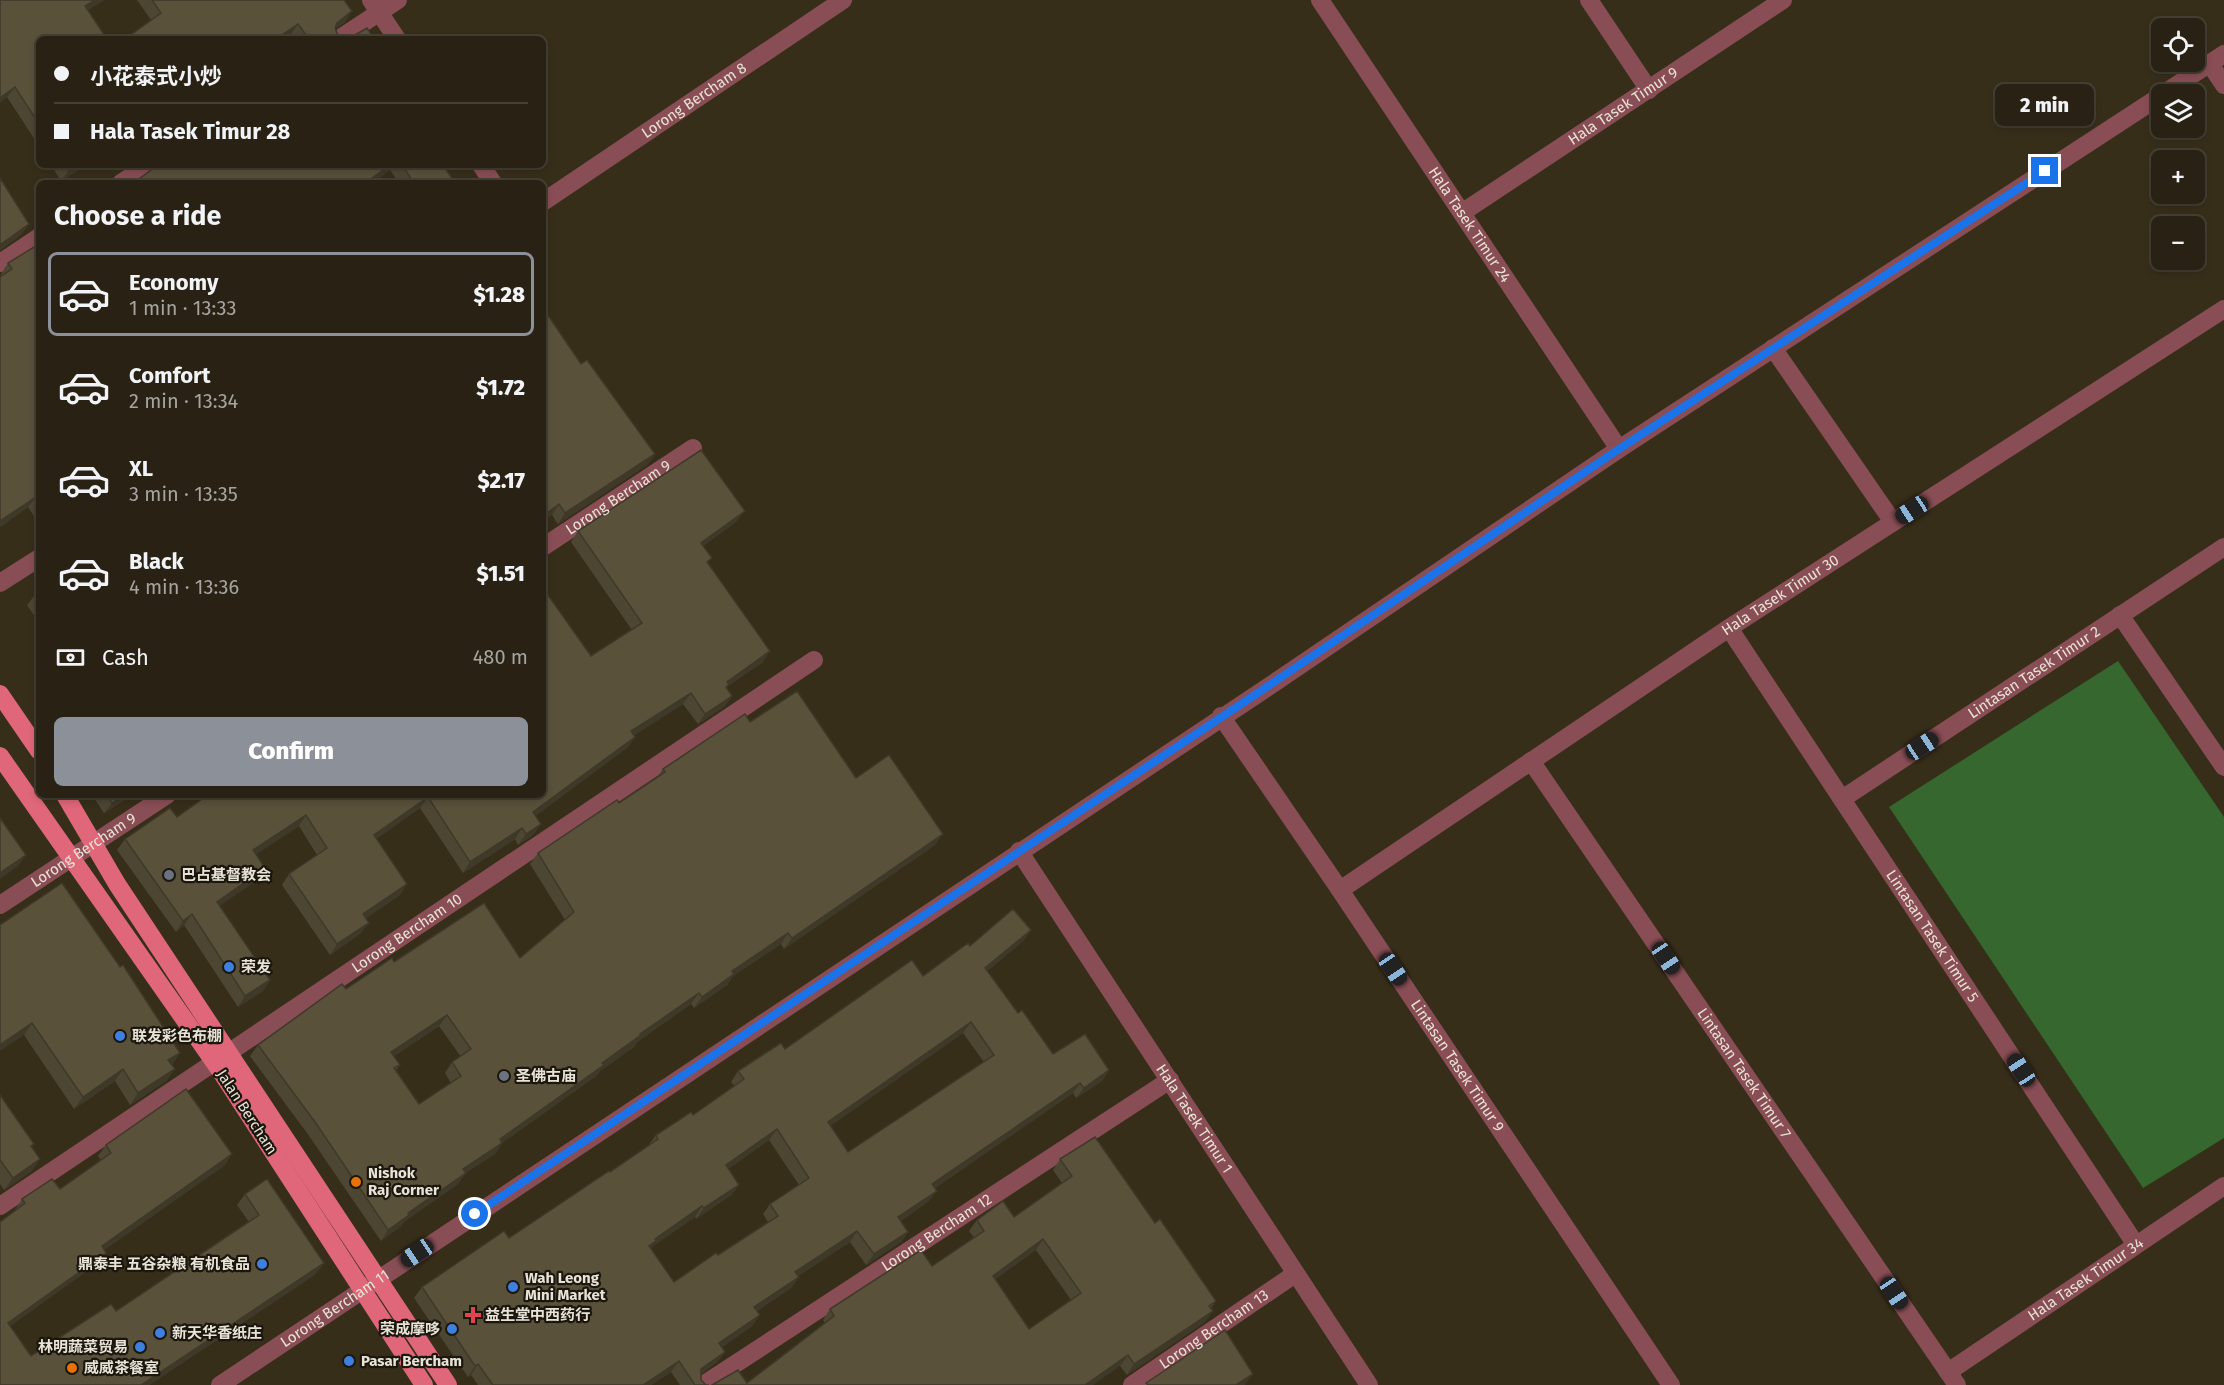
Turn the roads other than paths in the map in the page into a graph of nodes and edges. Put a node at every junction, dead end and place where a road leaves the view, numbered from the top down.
1 (398, 0) edge
2 (843, 0) edge
3 (1320, 0) edge
4 (1589, 0) edge
5 (1783, 0) edge
6 (375, 6) edge
7 (342, 36) edge
8 (395, 36) edge
9 (2217, 59) edge
10 (2179, 84) edge
11 (2224, 85) edge
12 (1649, 90) junction
13 (2151, 102) edge
14 (144, 168) edge
15 (126, 180) edge
16 (546, 200) edge
17 (1462, 212) junction
18 (36, 239) edge
19 (0, 263) edge
20 (2222, 317) edge
21 (1773, 348) junction
22 (693, 448) dead end
23 (1619, 449) junction
24 (1893, 522) junction
25 (546, 545) edge
26 (2224, 547) edge
27 (36, 560) edge
28 (0, 583) edge
29 (2120, 615) junction
30 (1729, 628) junction
31 (814, 660) dead end
32 (0, 694) edge
33 (1221, 716) junction
34 (36, 747) edge
35 (0, 756) edge
36 (1531, 761) junction
37 (2224, 767) edge
38 (67, 798) edge
39 (162, 798) edge
40 (1842, 799) junction
41 (93, 843) junction
42 (1019, 851) junction
43 (71, 859) junction
44 (1340, 890) junction
45 (0, 905) edge
46 (222, 1058) junction
47 (1170, 1080) junction
48 (2224, 1186) edge
49 (0, 1206) edge
50 (2136, 1245) junction
51 (1295, 1274) junction
52 (378, 1279) junction
53 (361, 1290) junction
54 (1953, 1378) edge
55 (220, 1385) edge
56 (424, 1385) edge
57 (448, 1385) edge
58 (703, 1385) edge
59 (1132, 1385) edge
60 (1369, 1385) edge
61 (1671, 1385) edge

1 - 6 street
2 - 16 street, Lorong Bercham 8
3 - 17 street, Hala Tasek Timur 24
4 - 12 street
5 - 12 street, Hala Tasek Timur 9
6 - 7 street
6 - 8 street
9 - 10 street, Lorong Bercham 11
9 - 11 street
12 - 17 street, Hala Tasek Timur 9
13 - 21 street, Lorong Bercham 11
14 - 15 street
17 - 23 street, Hala Tasek Timur 24
18 - 19 street
20 - 24 street, Hala Tasek Timur 30
21 - 23 street, Lorong Bercham 11
21 - 24 street
22 - 25 street, Lorong Bercham 9
23 - 33 street, Lorong Bercham 11
24 - 30 street, Hala Tasek Timur 30
26 - 29 street, Lintasan Tasek Timur 2
27 - 28 street
29 - 37 street
29 - 40 street, Lintasan Tasek Timur 2
30 - 36 street, Hala Tasek Timur 30
30 - 40 street, Lintasan Tasek Timur 5
31 - 46 street, Lorong Bercham 10
32 - 34 main road
33 - 42 street, Lorong Bercham 11
33 - 44 street, Lintasan Tasek Timur 9
35 - 43 main road, Jalan Bercham
36 - 44 street, Hala Tasek Timur 30
36 - 54 street, Lintasan Tasek Timur 7
38 - 41 main road, Jalan Bercham
39 - 41 street, Lorong Bercham 9
40 - 50 street, Lintasan Tasek Timur 5
41 - 43 street, Lorong Bercham 9
41 - 46 main road, Jalan Bercham
42 - 47 street, Hala Tasek Timur 1
42 - 52 street, Lorong Bercham 11
43 - 45 street, Lorong Bercham 9
43 - 46 main road, Jalan Bercham
44 - 61 street, Lintasan Tasek Timur 9
46 - 49 street, Lorong Bercham 10
46 - 52 main road, Jalan Bercham
46 - 53 main road, Jalan Bercham
47 - 51 street, Hala Tasek Timur 1
47 - 58 street, Lorong Bercham 12
48 - 50 street, Hala Tasek Timur 34
50 - 54 street, Hala Tasek Timur 34
51 - 59 street, Lorong Bercham 13
51 - 60 street, Hala Tasek Timur 1
52 - 53 street, Lorong Bercham 11
52 - 57 main road, Jalan Bercham
53 - 55 street, Lorong Bercham 11
53 - 56 main road, Jalan Bercham

